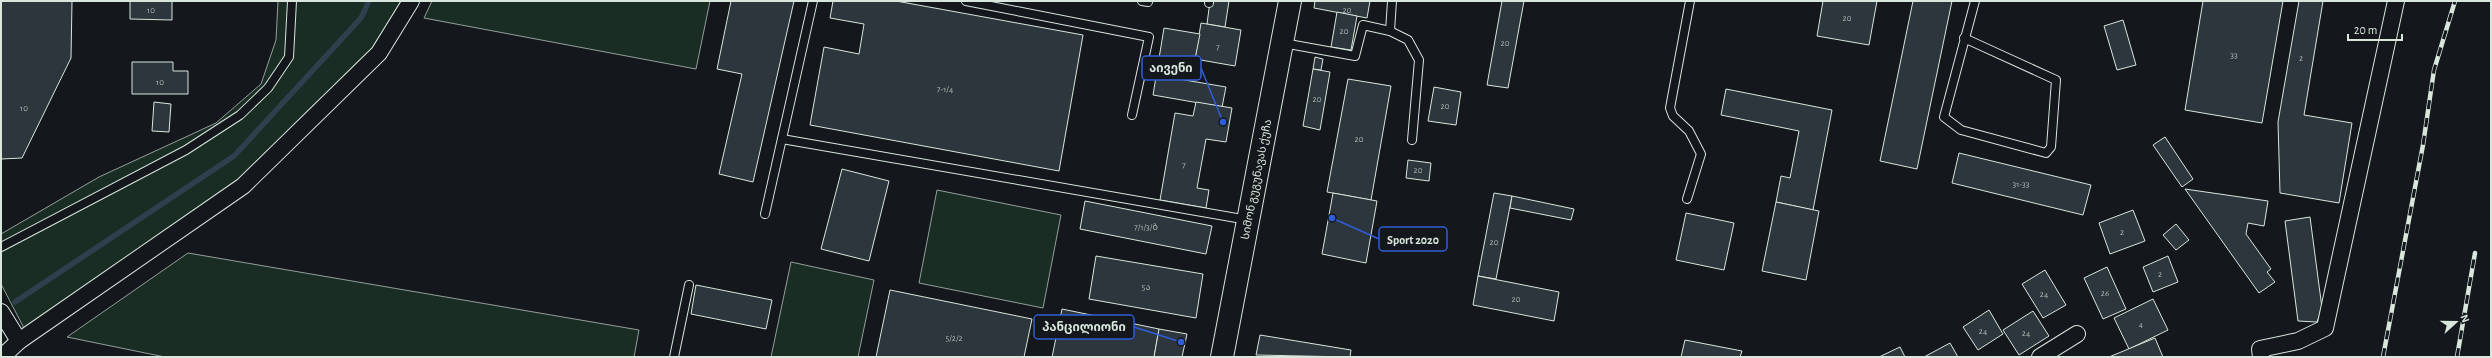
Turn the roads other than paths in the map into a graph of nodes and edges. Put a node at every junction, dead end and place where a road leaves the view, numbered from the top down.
1 (292, 1) edge
2 (411, 1) edge
3 (813, 1) edge
4 (966, 1) edge
5 (1290, 1) edge
6 (1392, 1) edge
7 (1690, 1) edge
8 (1976, 1) edge
9 (2396, 1) edge
10 (1390, 31) junction
11 (1964, 38) junction
12 (1282, 43) junction
13 (1132, 115) dead end
14 (782, 139) junction
15 (1412, 140) dead end
16 (1687, 200) dead end
17 (765, 214) dead end
18 (1248, 220) junction
19 (1, 247) edge
20 (689, 285) dead end
21 (1, 312) edge
22 (2077, 334) dead end
23 (19, 341) junction
24 (2, 357) edge
25 (674, 357) edge
26 (1222, 357) edge
27 (2040, 357) edge
28 (2261, 357) edge

1 - 19 lane
2 - 23 street
3 - 14 lane
4 - 13 lane
5 - 12 main road, სიმონ გუგუნავას ქუჩა
6 - 10 lane
7 - 16 lane
8 - 11 lane
9 - 28 street
10 - 12 lane
10 - 15 lane
11 - 11 lane
12 - 18 main road, სიმონ გუგუნავას ქუჩა
14 - 17 lane
14 - 18 lane
18 - 26 main road, სიმონ გუგუნავას ქუჩა
20 - 25 lane
21 - 23 street
22 - 27 street
23 - 24 street

